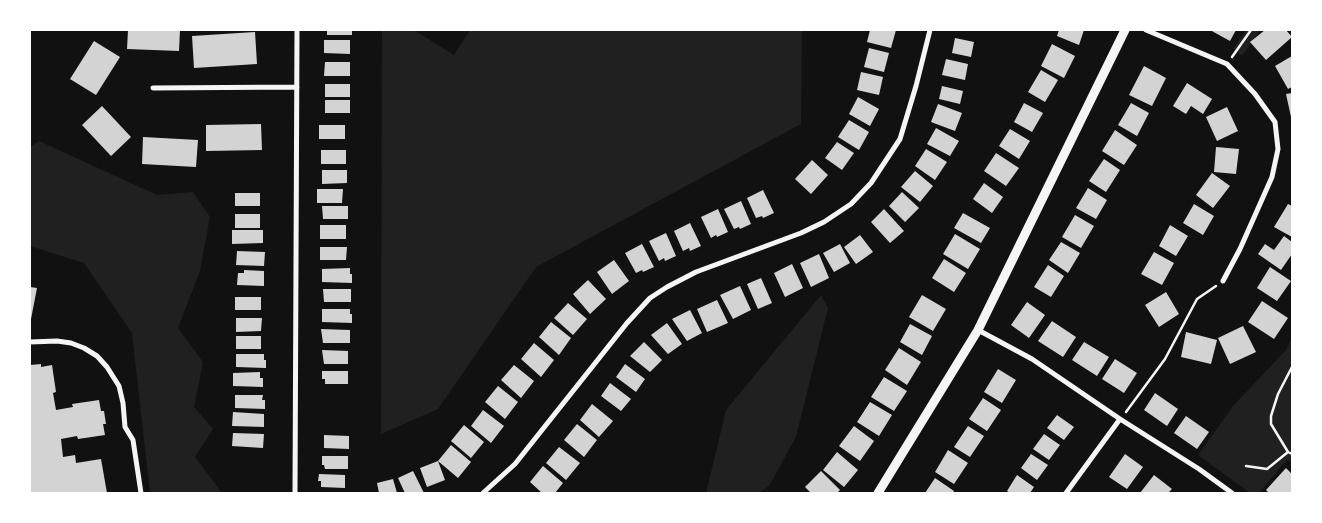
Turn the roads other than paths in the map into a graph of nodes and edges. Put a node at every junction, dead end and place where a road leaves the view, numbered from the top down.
1 (297, 30) edge
2 (930, 30) edge
3 (1125, 30) edge
4 (1146, 30) edge
5 (297, 87) junction
6 (152, 88) dead end
7 (1223, 281) road end
8 (978, 330) junction
9 (30, 342) edge
10 (1120, 419) junction
11 (141, 493) edge
12 (295, 493) edge
13 (483, 493) edge
14 (878, 493) edge
15 (1066, 493) edge
16 (1232, 493) edge

1 - 5 street
2 - 13 street
3 - 8 street
4 - 7 street
5 - 6 street
5 - 12 street
8 - 10 street
8 - 14 street
9 - 11 street
10 - 15 street
10 - 16 street

